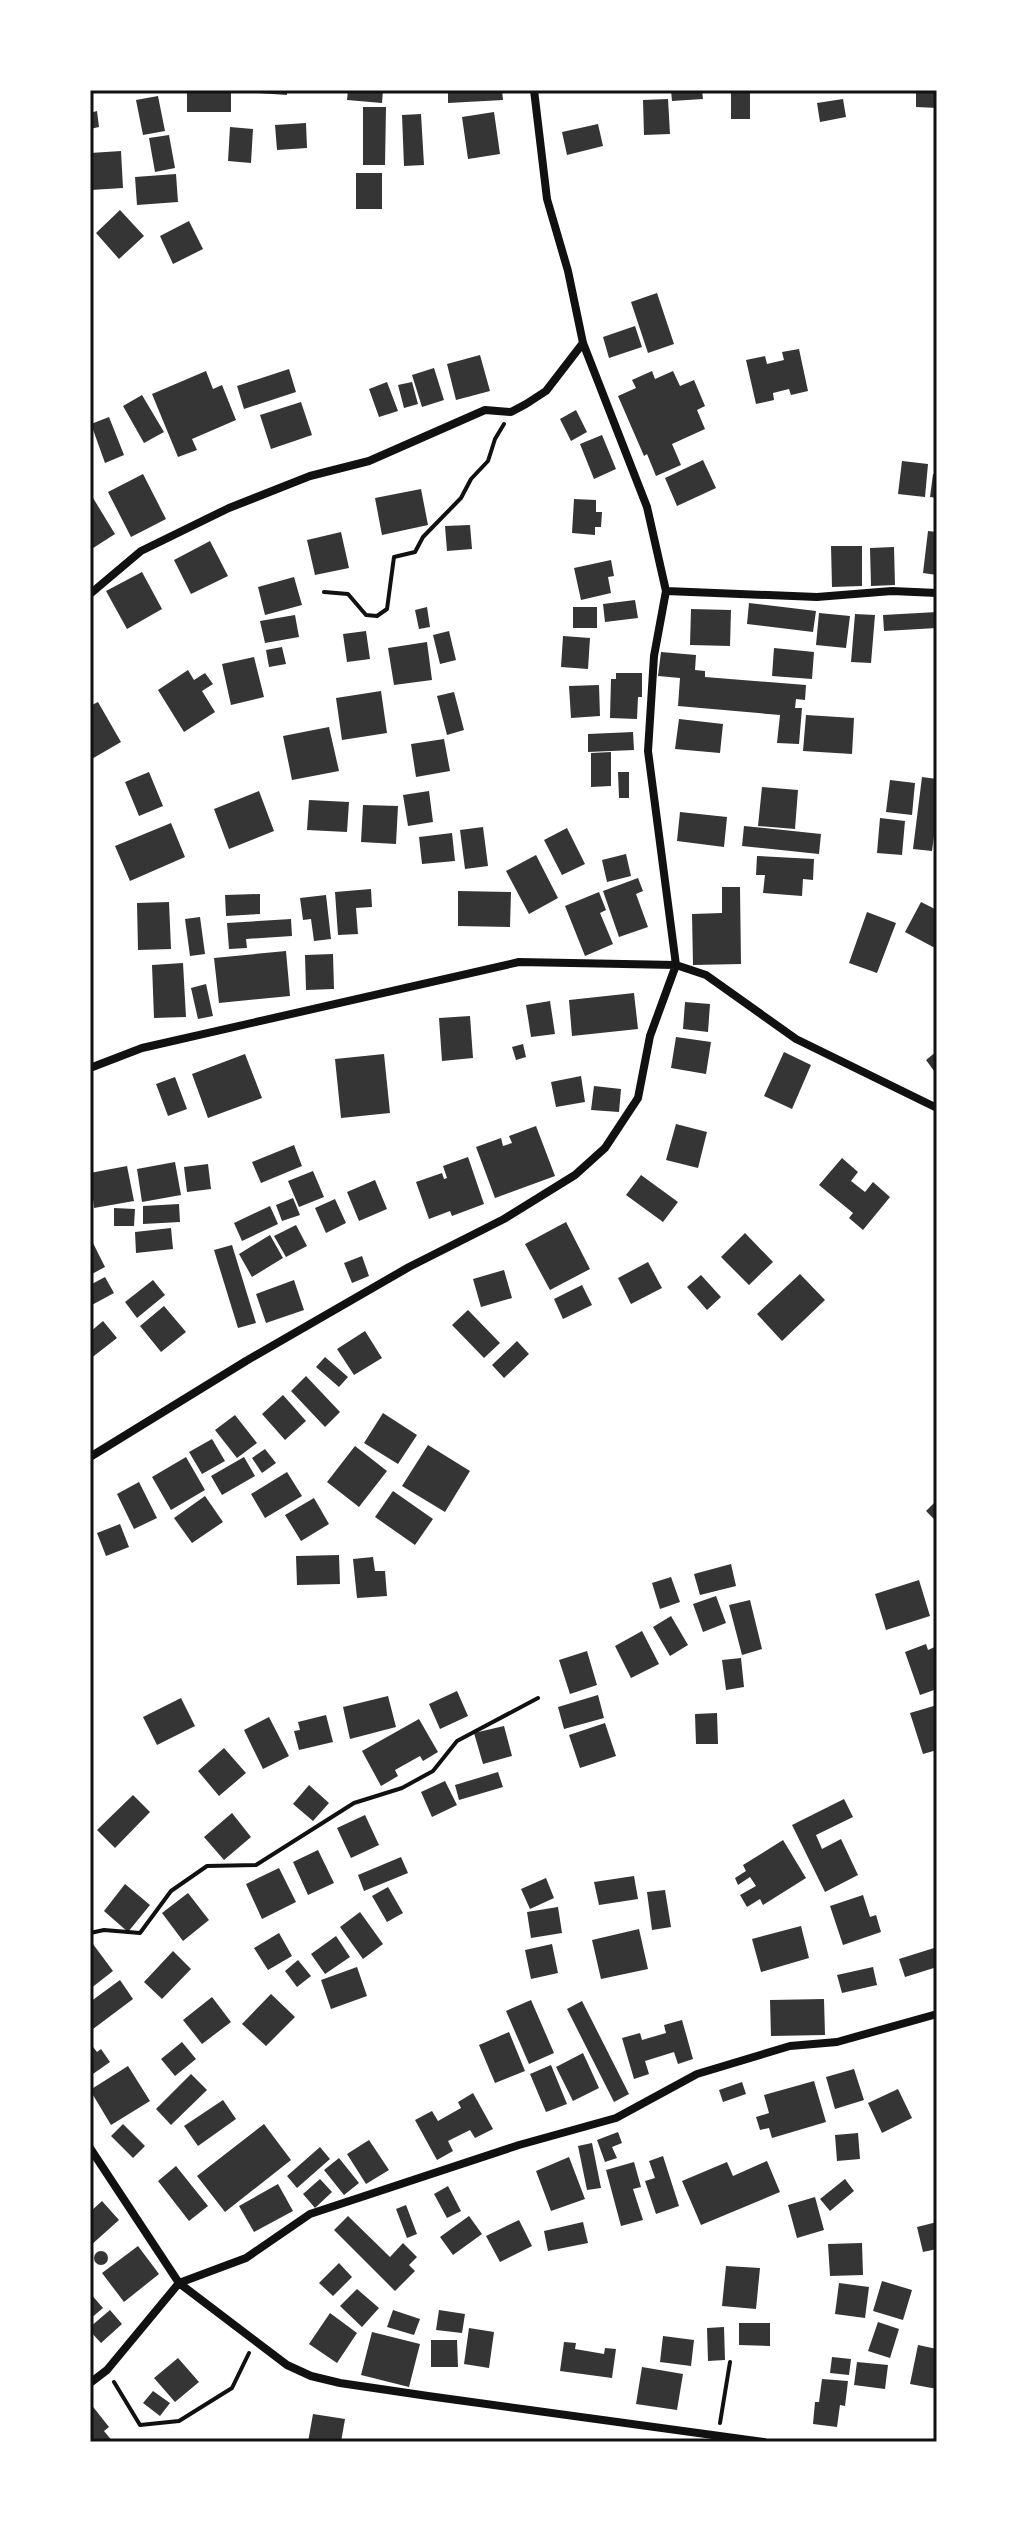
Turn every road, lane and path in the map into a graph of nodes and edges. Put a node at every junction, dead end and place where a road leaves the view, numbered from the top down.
1 (534, 90) edge
2 (583, 343) junction
3 (511, 412) junction
4 (666, 591) junction
5 (324, 592) dead end
6 (937, 593) edge
7 (90, 594) edge
8 (676, 965) junction
9 (90, 1068) edge
10 (937, 1108) edge
11 (90, 1457) edge
12 (538, 1698) dead end
13 (90, 1933) edge
14 (937, 2014) edge
15 (90, 2148) edge
16 (179, 2283) junction
17 (255, 2340) junction
18 (730, 2362) dead end
19 (107, 2370) junction
20 (90, 2383) edge
21 (717, 2440) edge
22 (764, 2442) edge

1 - 2 street
2 - 3 street
2 - 4 street
3 - 5 path
3 - 7 street
4 - 6 street
4 - 8 street
8 - 9 street
8 - 10 street
8 - 11 street
12 - 13 path
14 - 16 street
15 - 16 street
16 - 17 street
16 - 19 street
17 - 19 path
17 - 21 street
18 - 21 path
19 - 20 street
21 - 22 street

